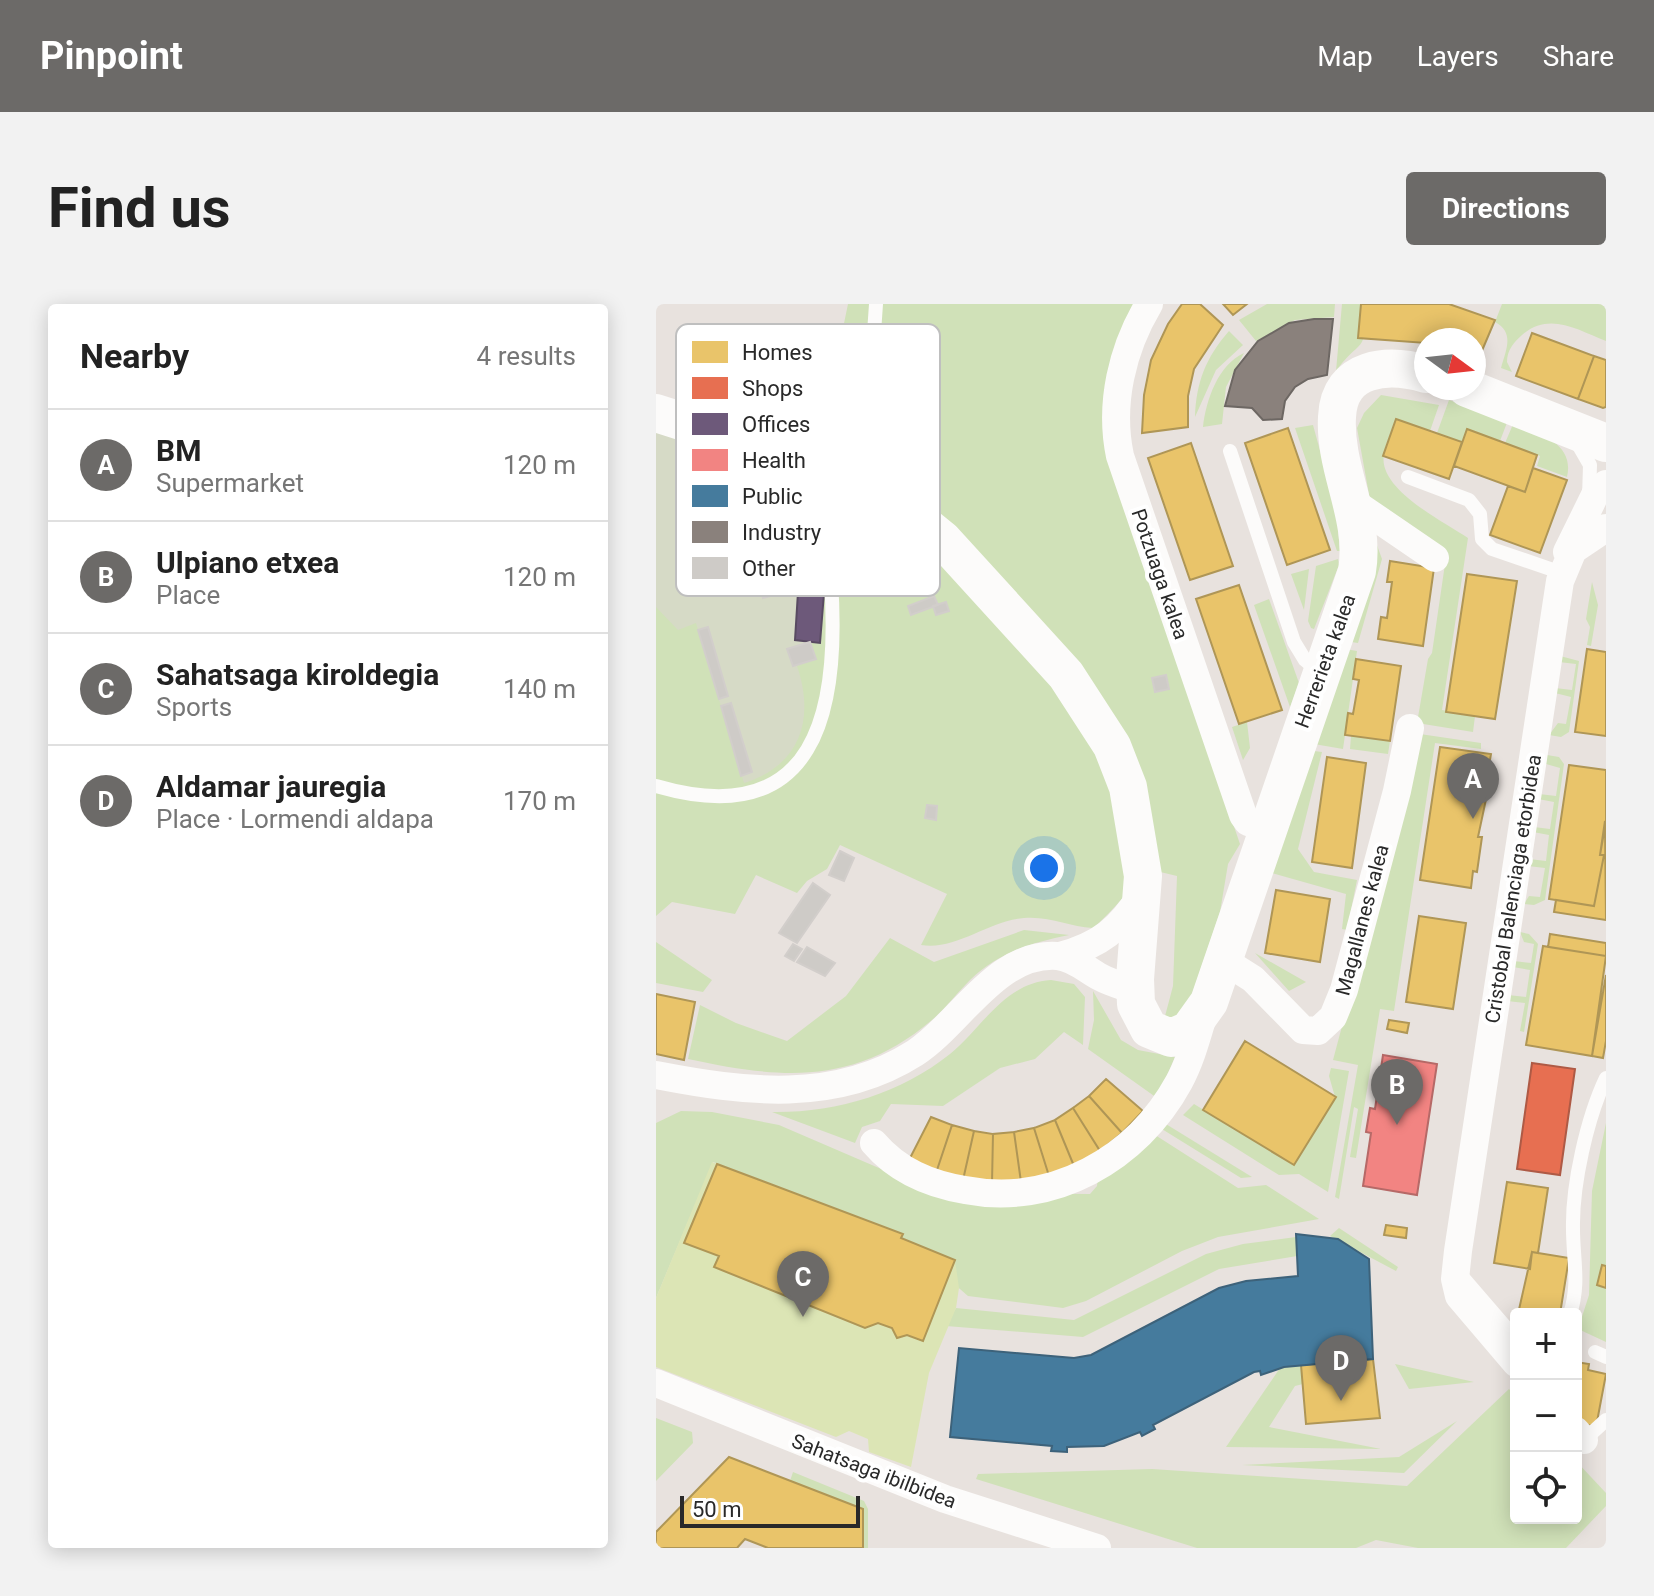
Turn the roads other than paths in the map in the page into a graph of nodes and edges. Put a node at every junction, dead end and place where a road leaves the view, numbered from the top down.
1 (876, 304) edge
2 (1149, 304) edge
3 (873, 324) edge
4 (1414, 372) edge
5 (1486, 395) edge
6 (656, 413) edge
7 (676, 419) edge
8 (1562, 424) junction
9 (1606, 443) edge
10 (1230, 451) dead end
11 (1408, 477) dead end
12 (1606, 484) edge
13 (1353, 502) junction
14 (1595, 521) edge
15 (940, 539) edge
16 (1435, 558) dead end
17 (1562, 573) junction
18 (831, 596) edge
19 (1320, 673) junction
20 (1410, 728) dead end
21 (656, 786) edge
22 (1266, 828) junction
23 (1143, 893) junction
24 (1077, 958) junction
25 (1223, 960) junction
26 (1135, 979) junction
27 (1205, 1012) junction
28 (656, 1075) edge
29 (1606, 1078) edge
30 (874, 1143) dead end
31 (1456, 1270) junction
32 (1571, 1308) edge
33 (1510, 1332) edge
34 (1510, 1356) edge
35 (656, 1383) edge
36 (1606, 1420) edge
37 (1582, 1434) edge
38 (1097, 1548) edge

1 - 3 lane
2 - 22 street, Potzuaga kalea
4 - 13 street, Herrerieta kalea
5 - 8 street
6 - 7 street
8 - 9 street
8 - 14 lane
10 - 19 lane
11 - 17 lane
12 - 14 street
13 - 16 street
13 - 19 street, Herrerieta kalea
14 - 17 street, Cristobal Balenciaga etorbidea
15 - 23 street
17 - 31 street, Cristobal Balenciaga etorbidea
18 - 21 lane
19 - 22 street, Herrerieta kalea
20 - 25 street, Magallanes kalea
22 - 25 street, Herrerieta kalea
23 - 24 street
23 - 26 street
24 - 26 street
24 - 28 street
25 - 27 street, Herrerieta kalea
26 - 27 street
27 - 30 street
29 - 32 lane
31 - 33 lane
31 - 34 street
35 - 38 street, Sahatsaga ibilbidea
36 - 37 lane

